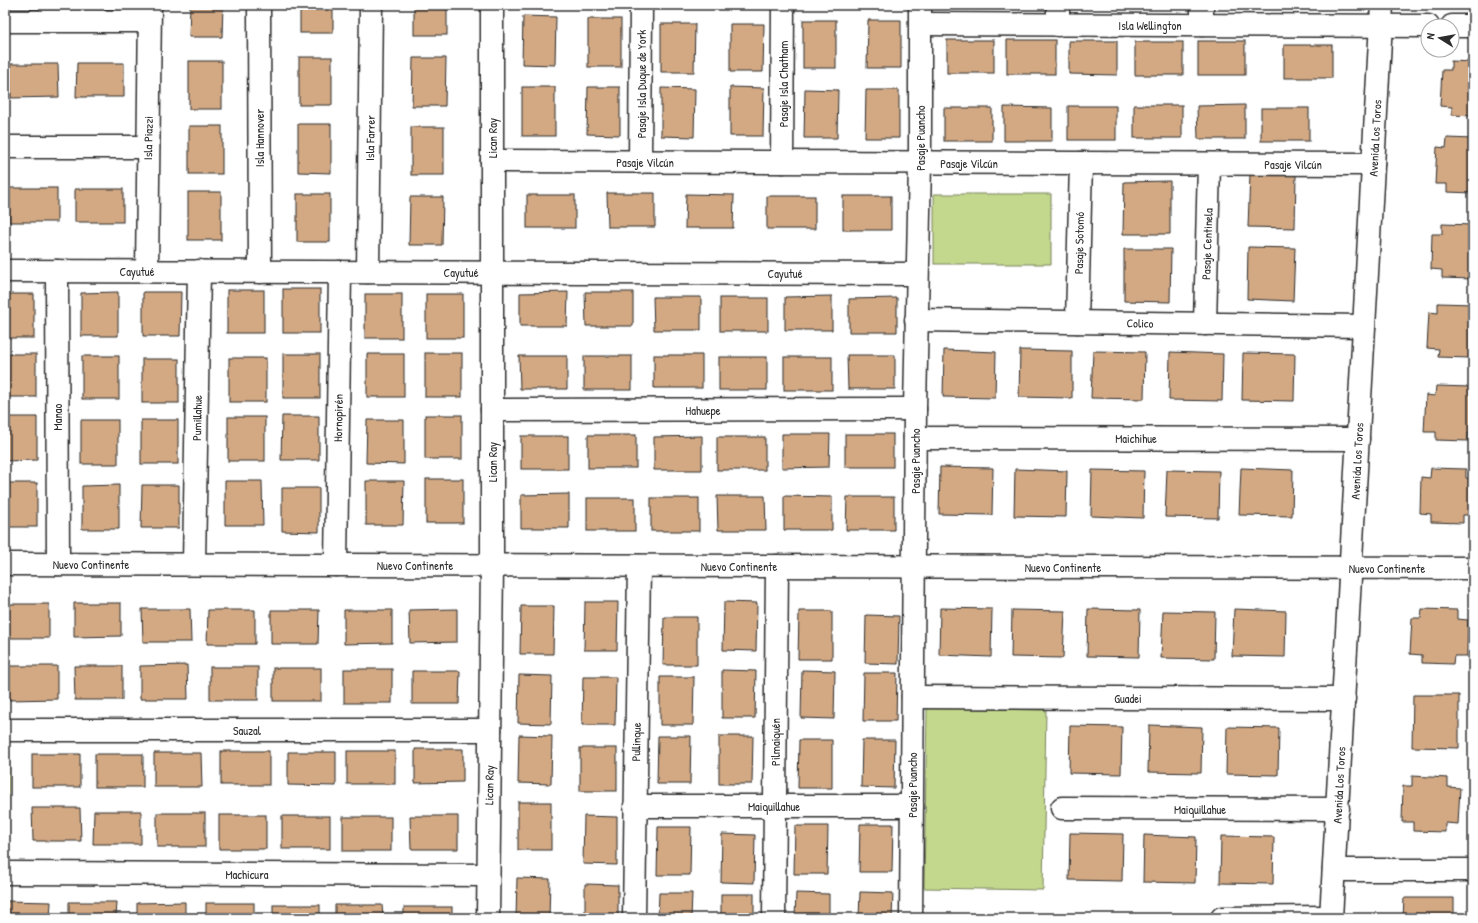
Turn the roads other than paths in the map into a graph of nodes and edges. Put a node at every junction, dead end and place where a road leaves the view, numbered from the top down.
1 (259, 5) edge
2 (371, 5) edge
3 (492, 5) edge
4 (641, 5) edge
5 (783, 5) edge
6 (150, 13) edge
7 (920, 14) edge
8 (1058, 15) edge
9 (1202, 15) edge
10 (1381, 16) edge
11 (5, 21) edge
12 (1420, 24) edge
13 (1460, 26) edge
14 (1473, 26) edge
15 (5, 147) edge
16 (148, 147) junction
17 (492, 161) junction
18 (640, 162) junction
19 (782, 162) junction
20 (920, 163) junction
21 (1081, 163) junction
22 (1210, 164) junction
23 (1373, 164) junction
24 (5, 271) edge
25 (57, 271) junction
26 (147, 271) junction
27 (199, 271) junction
28 (260, 272) junction
29 (340, 272) junction
30 (368, 272) junction
31 (492, 272) junction
32 (917, 274) junction
33 (916, 320) junction
34 (1077, 322) junction
35 (1205, 324) junction
36 (1364, 326) junction
37 (915, 409) junction
38 (492, 410) junction
39 (915, 438) junction
40 (1358, 439) junction
41 (5, 564) edge
42 (58, 564) junction
43 (194, 564) junction
44 (336, 564) junction
45 (492, 565) junction
46 (639, 566) junction
47 (777, 566) junction
48 (914, 567) junction
49 (1351, 568) junction
50 (1473, 568) edge
51 (913, 697) junction
52 (1344, 699) junction
53 (5, 730) edge
54 (490, 730) junction
55 (635, 806) junction
56 (775, 806) junction
57 (912, 806) junction
58 (1062, 808) dead end
59 (1338, 809) junction
60 (1334, 870) junction
61 (1473, 870) edge
62 (5, 873) edge
63 (488, 875) junction
64 (488, 918) edge
65 (634, 918) edge
66 (774, 918) edge
67 (911, 918) edge
68 (1222, 918) edge
69 (1331, 918) edge

1 - 28 street, Isla Hannover
2 - 30 street, Isla Farrer
3 - 17 street, Lican Ray
4 - 18 street, Pasaje Isla Duque de York
5 - 19 street, Pasaje Isla Chatham
6 - 11 street
6 - 16 street, Isla Piazzi
7 - 8 street, Isla Wellington
7 - 20 street, Pasaje Puancho
8 - 9 street, Isla Wellington
9 - 10 street, Isla Wellington
10 - 12 street, Isla Wellington
10 - 23 street, Avenida Los Toros
13 - 14 street
15 - 16 street
16 - 26 street, Isla Piazzi
17 - 18 street, Pasaje Vilcún
17 - 31 street, Lican Ray
18 - 19 street, Pasaje Vilcún
19 - 20 street, Pasaje Vilcún
20 - 21 street, Pasaje Vilcún
20 - 32 street, Pasaje Puancho
21 - 22 street, Pasaje Vilcún
21 - 34 street, Pasaje Sotomó
22 - 23 street, Pasaje Vilcún
22 - 35 street, Pasaje Centinela
23 - 36 street, Avenida Los Toros
24 - 25 street, Cayutué
25 - 26 street, Cayutué
25 - 42 street, Manao
26 - 27 street, Cayutué
27 - 28 street, Cayutué
27 - 43 street, Pumillahue
28 - 29 street, Cayutué
29 - 30 street, Cayutué
29 - 44 street, Hornopirén
30 - 31 street, Cayutué
31 - 32 street, Cayutué
31 - 38 street, Lican Ray
32 - 33 street, Pasaje Puancho
33 - 34 street, Colico
33 - 37 street, Pasaje Puancho
34 - 35 street, Colico
35 - 36 street, Colico
36 - 40 street, Avenida Los Toros
37 - 38 street, Hahuepe
37 - 39 street, Pasaje Puancho
38 - 45 street, Lican Ray
39 - 40 street, Maichihue
39 - 48 street, Pasaje Puancho
40 - 49 street, Avenida Los Toros
41 - 42 street, Nuevo Continente
42 - 43 street, Nuevo Continente
43 - 44 street, Nuevo Continente
44 - 45 street, Nuevo Continente
45 - 46 street, Nuevo Continente
45 - 54 street, Lican Ray
46 - 47 street, Nuevo Continente
46 - 55 street, Pullinque
47 - 48 street, Nuevo Continente
47 - 56 street, Pilmaiquén
48 - 49 street, Nuevo Continente
48 - 51 street, Pasaje Puancho
49 - 50 street, Nuevo Continente
49 - 52 street, Avenida Los Toros
51 - 52 street, Guadei
51 - 57 street, Pasaje Puancho
52 - 59 street, Avenida Los Toros
53 - 54 street, Sauzal
54 - 63 street, Lican Ray
55 - 56 street, Maiquillahue
55 - 65 street, Pullinque
56 - 57 street, Maiquillahue
56 - 66 street, Pilmaiquén
57 - 67 street, Pasaje Puancho
58 - 59 street, Maiquillahue
59 - 60 street, Avenida Los Toros
60 - 61 street
60 - 69 street, Avenida Los Toros
62 - 63 street, Machicura
63 - 64 street, Lican Ray
68 - 69 street

